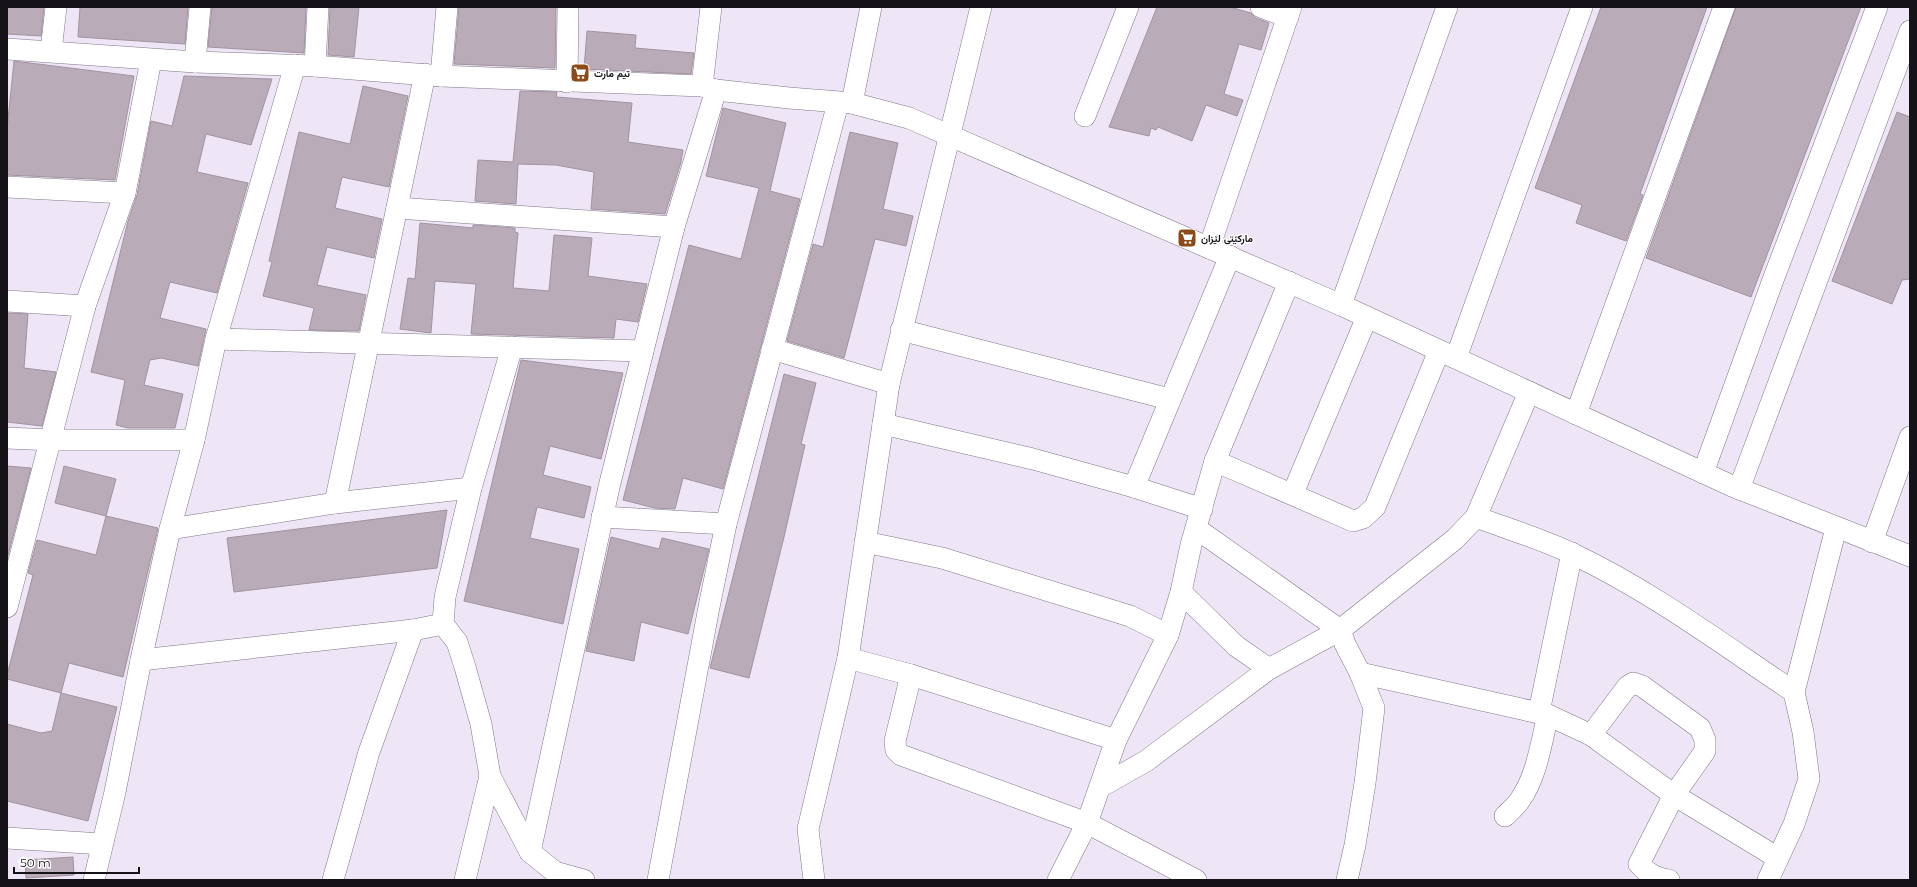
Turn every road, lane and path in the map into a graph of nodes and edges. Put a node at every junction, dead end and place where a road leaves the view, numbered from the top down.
1 (56, 7) edge
2 (200, 7) edge
3 (318, 7) edge
4 (447, 7) edge
5 (568, 7) edge
6 (711, 7) edge
7 (871, 7) edge
8 (981, 7) edge
9 (1128, 7) edge
10 (1261, 7) edge
11 (1447, 7) edge
12 (1582, 7) edge
13 (1724, 7) edge
14 (1877, 7) edge
15 (1290, 12) edge
16 (1910, 31) edge
17 (7, 50) edge
18 (51, 51) junction
19 (151, 60) junction
20 (195, 62) junction
21 (305, 65) junction
22 (433, 75) junction
23 (566, 82) junction
24 (709, 88) junction
25 (845, 103) junction
26 (1085, 116) dead end
27 (949, 135) junction
28 (7, 187) edge
29 (125, 193) junction
30 (397, 208) junction
31 (674, 227) junction
32 (1209, 248) junction
33 (1230, 256) junction
34 (1288, 282) junction
35 (7, 301) edge
36 (1340, 304) junction
37 (85, 306) junction
38 (1367, 317) junction
39 (901, 330) junction
40 (216, 339) junction
41 (369, 343) junction
42 (512, 347) junction
43 (772, 350) junction
44 (643, 351) junction
45 (1447, 355) junction
46 (889, 384) junction
47 (1529, 392) junction
48 (1169, 399) junction
49 (1576, 414) junction
50 (883, 424) junction
51 (1910, 437) edge
52 (7, 438) edge
53 (52, 440) junction
54 (194, 440) junction
55 (1215, 461) junction
56 (1703, 473) junction
57 (1134, 487) junction
58 (471, 488) junction
59 (1740, 489) junction
60 (1293, 494) junction
61 (335, 503) junction
62 (1202, 509) junction
63 (602, 517) junction
64 (1476, 517) junction
65 (726, 524) junction
66 (1197, 528) junction
67 (1836, 528) junction
68 (170, 529) junction
69 (865, 542) junction
70 (1872, 542) junction
71 (1572, 553) junction
72 (1910, 556) edge
73 (1181, 592) junction
74 (7, 607) edge
75 (443, 624) junction
76 (413, 630) junction
77 (1340, 630) junction
78 (1168, 635) junction
79 (848, 658) junction
80 (141, 660) junction
81 (1269, 669) junction
82 (1360, 673) junction
83 (911, 675) junction
84 (1794, 692) junction
85 (1544, 713) junction
86 (1591, 735) junction
87 (1116, 740) junction
88 (490, 776) junction
89 (1100, 787) junction
90 (1674, 795) junction
91 (1505, 816) dead end
92 (1087, 823) junction
93 (7, 838) edge
94 (102, 844) junction
95 (530, 852) junction
96 (1778, 858) junction
97 (94, 880) edge
98 (333, 880) edge
99 (465, 880) edge
100 (584, 880) edge
101 (658, 880) edge
102 (814, 880) edge
103 (1058, 880) edge
104 (1196, 880) edge
105 (1347, 880) edge
106 (1669, 880) edge
107 (1768, 880) edge

1 - 18 street
2 - 20 street
3 - 21 street
4 - 22 street
5 - 23 street
6 - 24 street
7 - 25 street
8 - 27 street
9 - 26 street
10 - 15 street
11 - 36 street
12 - 45 street
13 - 49 street
14 - 56 street
15 - 32 street
16 - 59 street
17 - 18 street
18 - 19 street
19 - 20 street
19 - 29 street
20 - 21 street
21 - 22 street
21 - 40 street
22 - 23 street
22 - 30 street
23 - 24 street
24 - 25 street
24 - 31 street
25 - 27 street
25 - 43 street
27 - 32 street
27 - 39 street
28 - 29 street
29 - 37 street
30 - 31 street
30 - 41 street
31 - 44 street
32 - 33 street
33 - 34 street
33 - 48 street
34 - 36 street
34 - 55 street
35 - 37 street
36 - 38 street
37 - 53 street
38 - 45 street
38 - 60 street
39 - 46 street
39 - 48 street
40 - 41 street
40 - 54 street
41 - 42 street
41 - 61 street
42 - 44 street
42 - 58 street
43 - 46 street
43 - 65 street
44 - 63 street
45 - 47 street
45 - 60 street
46 - 50 street
47 - 49 street
47 - 64 street
48 - 57 street
49 - 56 street
50 - 57 street
50 - 69 street
51 - 70 street
52 - 53 street
53 - 54 street
53 - 74 street
54 - 68 street
55 - 60 street
55 - 62 street
56 - 59 street
57 - 62 street
58 - 61 street
58 - 75 street
59 - 67 street
61 - 68 street
62 - 66 street
63 - 65 street
63 - 95 street
64 - 71 street
64 - 77 street
65 - 101 street
66 - 73 street
66 - 77 street
67 - 70 street
67 - 84 street
68 - 80 street
69 - 78 street
69 - 79 street
70 - 72 street
71 - 84 street
71 - 85 street
73 - 78 street
73 - 81 street
75 - 76 street
75 - 88 street
76 - 80 street
76 - 98 street
77 - 81 street
77 - 82 street
78 - 87 street
79 - 83 street
79 - 102 street
80 - 94 street
81 - 89 street
82 - 85 street
82 - 105 street
83 - 87 street
83 - 92 street
84 - 96 street
85 - 86 street
85 - 91 street
86 - 90 street
86 - 90 street
87 - 89 street
88 - 95 street
88 - 99 street
89 - 92 street
90 - 96 street
90 - 106 street
92 - 103 street
92 - 104 street
93 - 94 street
94 - 97 street
95 - 100 street
96 - 107 street

